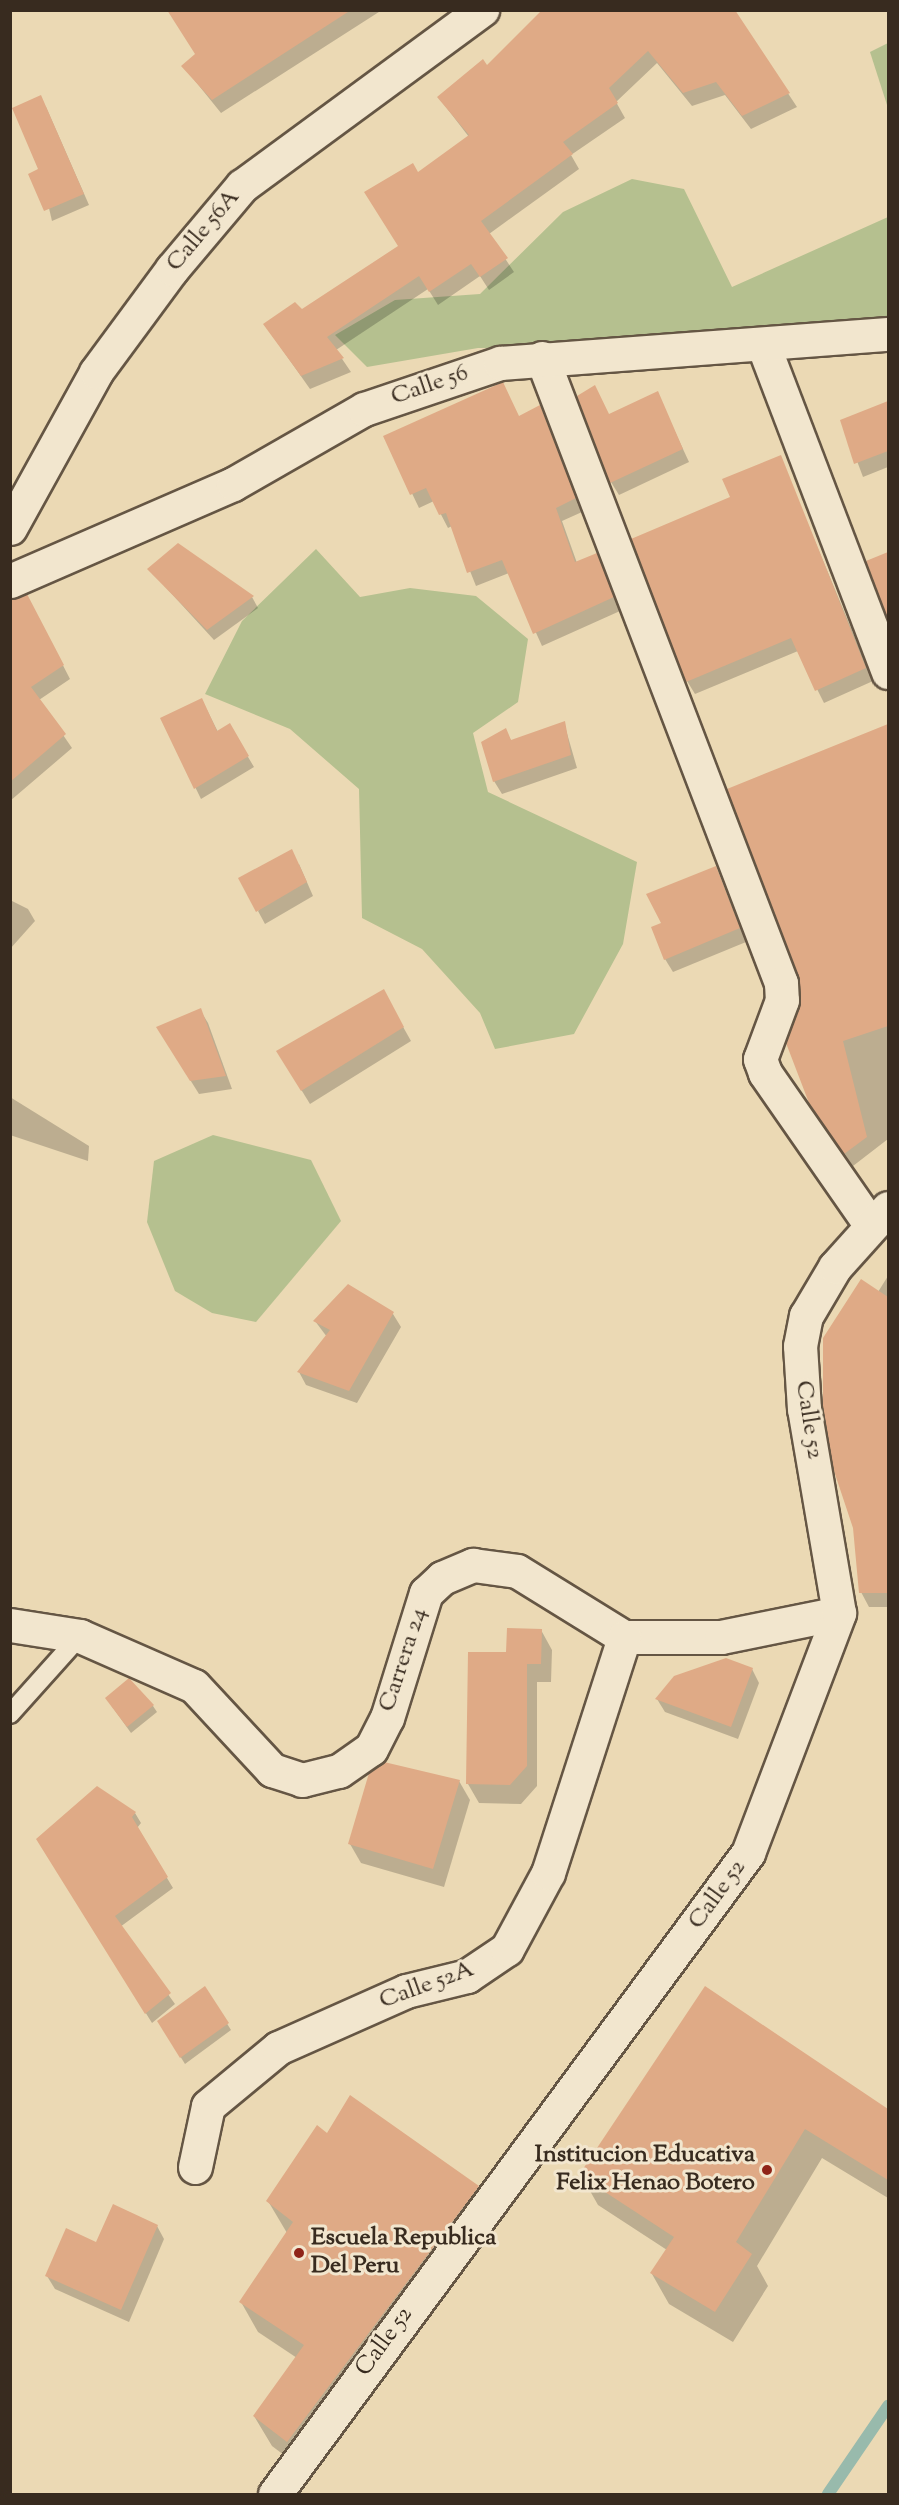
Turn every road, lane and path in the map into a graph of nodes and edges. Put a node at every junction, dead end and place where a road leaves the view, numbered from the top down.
1 (482, 10) edge
2 (888, 334) edge
3 (764, 347) junction
4 (542, 358) junction
5 (10, 528) edge
6 (10, 581) edge
7 (888, 672) edge
8 (879, 1216) edge
9 (839, 1613) junction
10 (10, 1625) edge
11 (80, 1635) junction
12 (624, 1637) junction
13 (10, 1714) edge
14 (195, 2167) dead end
15 (274, 2494) edge

1 - 5 street, Calle 56A
2 - 3 street, Calle 56
3 - 4 street, Calle 56
3 - 7 street
4 - 6 street, Calle 56
4 - 8 street
8 - 9 street, Calle 52
9 - 12 street
9 - 15 street, Calle 52
10 - 11 street, Carrera 24
11 - 12 street, Carrera 24
11 - 13 lane
12 - 14 street, Calle 52A

